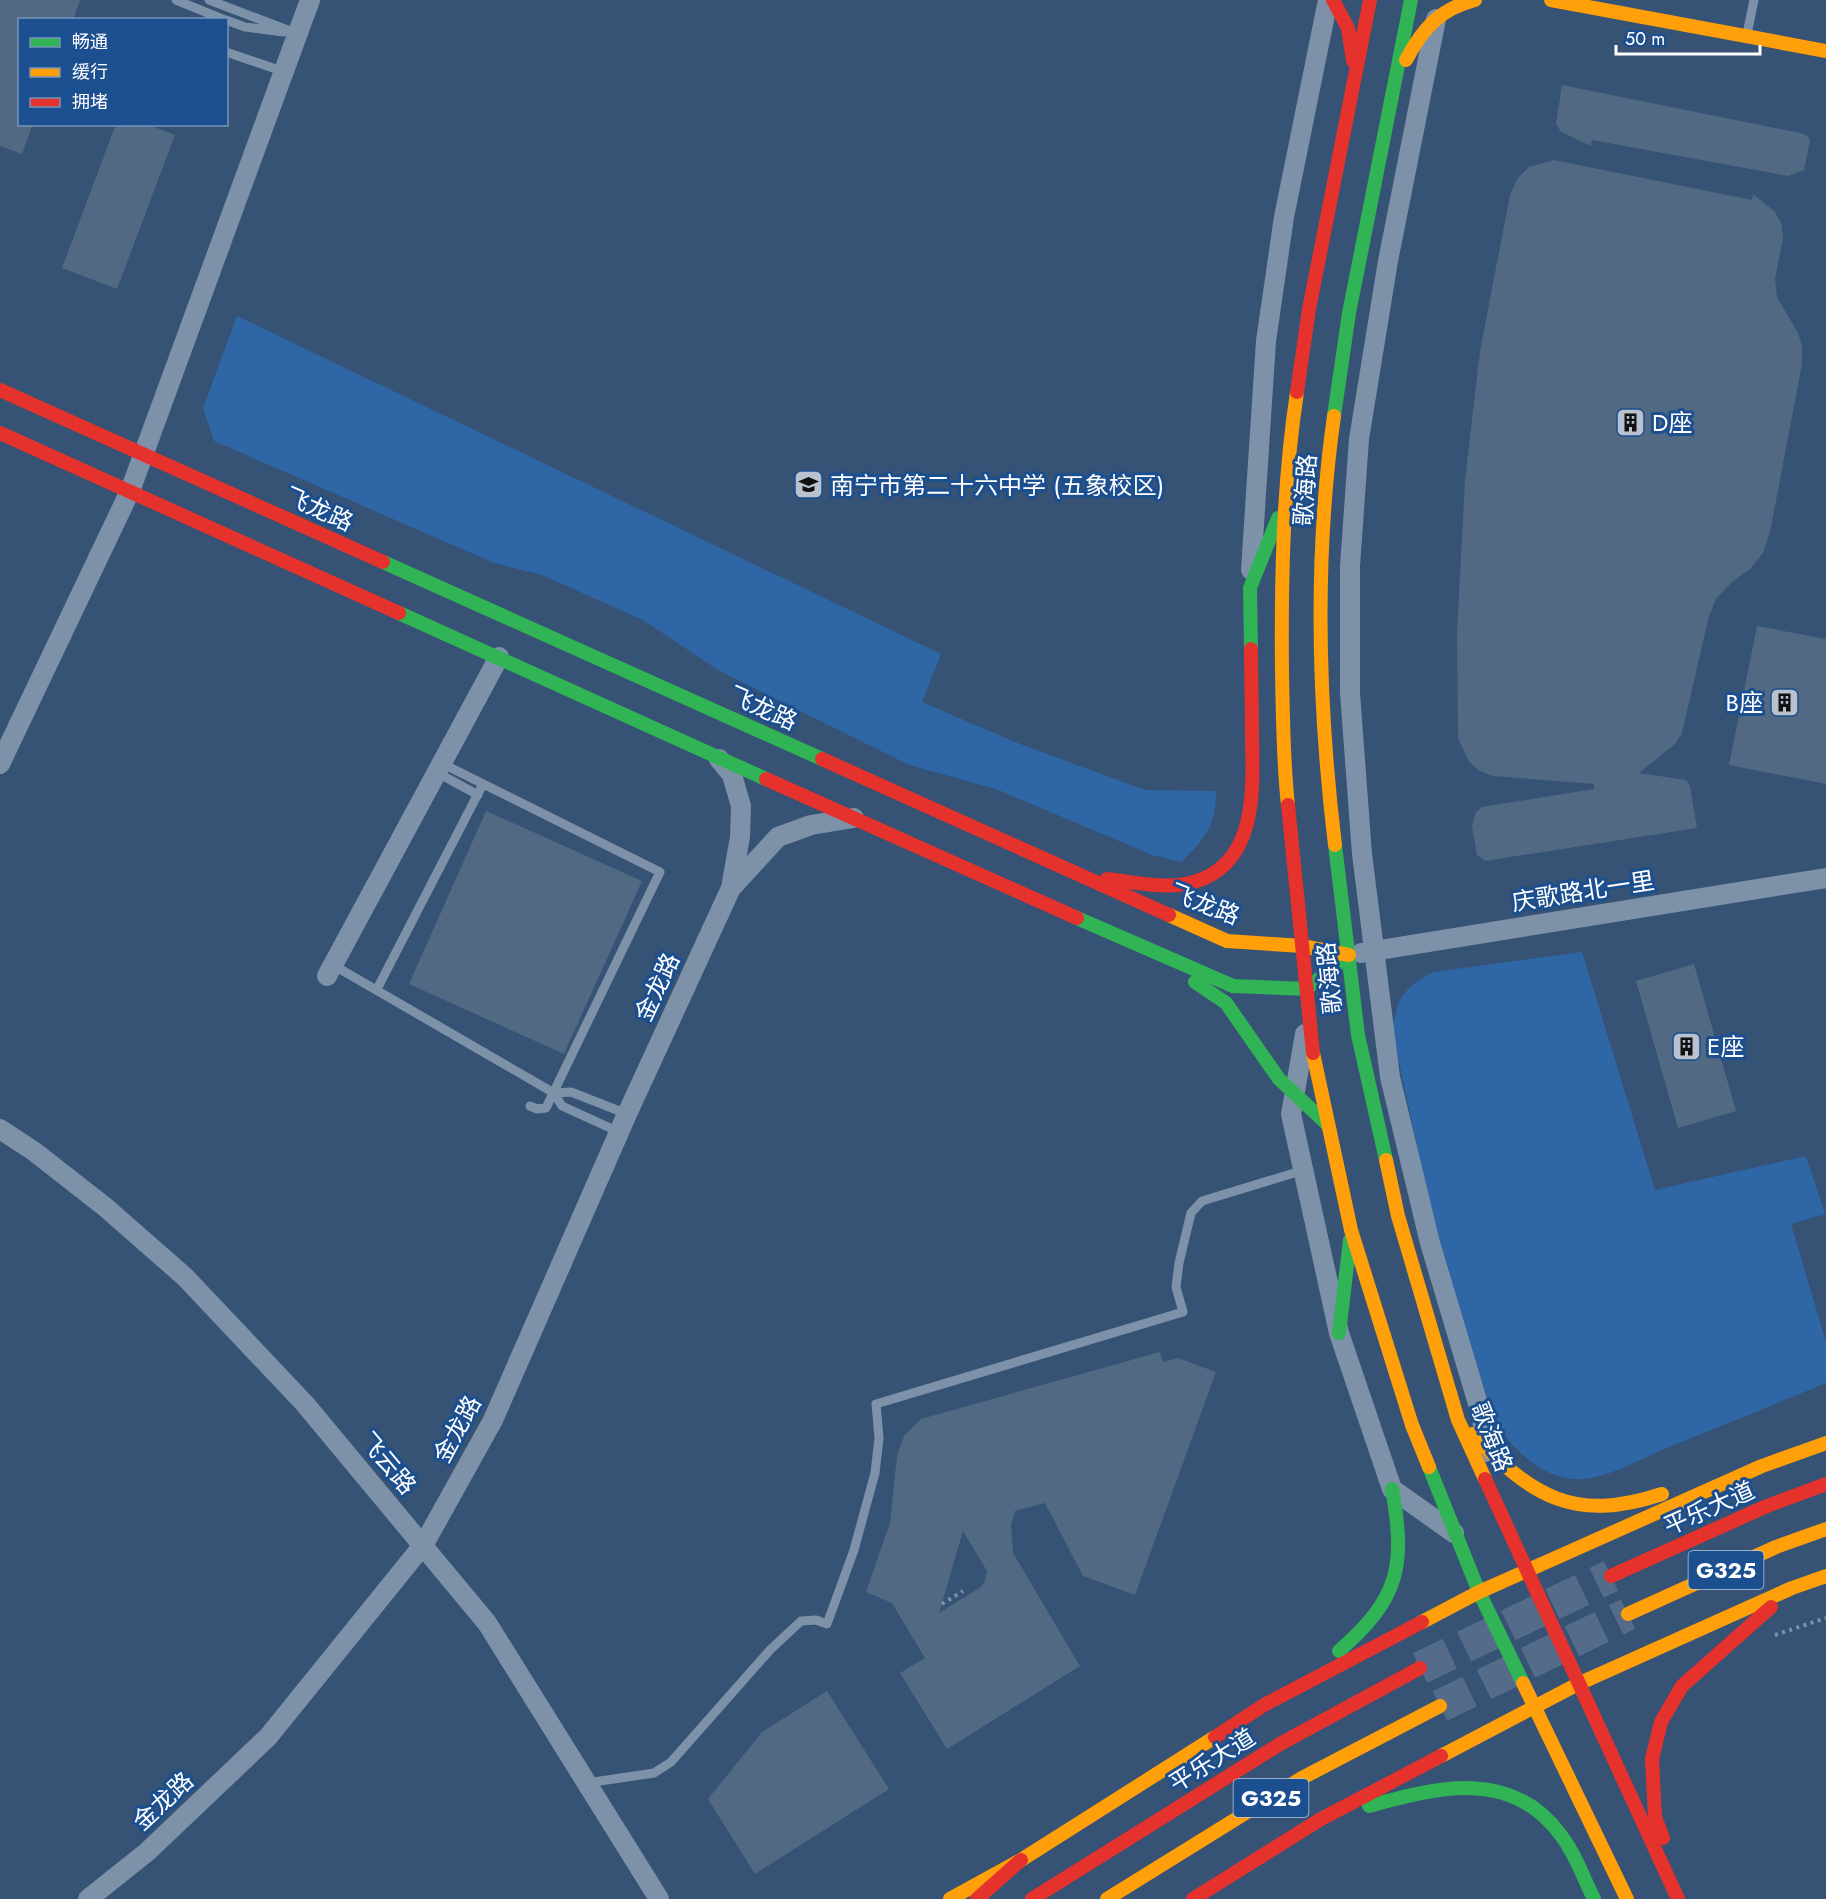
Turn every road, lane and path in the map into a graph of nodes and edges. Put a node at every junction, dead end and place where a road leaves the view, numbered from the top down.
1 (176, 0) edge
2 (209, 0) edge
3 (310, 0) edge
4 (1328, 0) edge
5 (1333, 0) edge
6 (1370, 0) edge
7 (1411, 0) edge
8 (1475, 0) edge
9 (1551, 0) edge
10 (1754, 0) edge
11 (1438, 7) edge
12 (221, 18) edge
13 (228, 21) edge
14 (298, 34) junction
15 (1747, 37) junction
16 (1826, 51) edge
17 (228, 53) edge
18 (285, 72) junction
19 (1355, 74) junction
20 (1395, 82) junction
21 (0, 390) edge
22 (0, 433) edge
23 (145, 454) junction
24 (130, 491) junction
25 (1287, 495) junction
26 (1250, 588) junction
27 (499, 657) junction
28 (715, 754) junction
29 (0, 764) edge
30 (439, 767) junction
31 (483, 784) junction
32 (478, 795) junction
33 (856, 818) junction
34 (1085, 877) junction
35 (1826, 878) edge
36 (731, 888) junction
37 (1142, 946) junction
38 (1302, 946) junction
39 (1374, 952) junction
40 (1349, 955) junction
41 (330, 970) joint
42 (377, 989) junction
43 (1306, 989) junction
44 (1309, 1014) junction
45 (554, 1093) junction
46 (1295, 1094) junction
47 (530, 1106) dead end
48 (627, 1114) junction
49 (1328, 1125) junction
50 (0, 1129) edge
51 (619, 1132) junction
52 (1304, 1170) junction
53 (1351, 1230) junction
54 (1339, 1333) junction
55 (1458, 1420) junction
56 (1826, 1443) edge
57 (1485, 1448) junction
58 (1762, 1466) junction
59 (1826, 1485) edge
60 (1392, 1489) junction
61 (1491, 1494) junction
62 (1826, 1529) edge
63 (1454, 1533) junction
64 (423, 1544) junction
65 (1525, 1570) junction
66 (1611, 1576) tunnel mouth
67 (1826, 1576) edge
68 (1792, 1588) junction
69 (963, 1591) dead end
70 (1479, 1592) junction
71 (942, 1604) dead end
72 (1628, 1614) tunnel mouth
73 (1420, 1668) tunnel mouth
74 (1578, 1684) junction
75 (1284, 1694) junction
76 (1440, 1706) tunnel mouth
77 (1535, 1707) junction
78 (587, 1784) junction
79 (1321, 1819) junction
80 (1021, 1860) junction
81 (88, 1899) edge
82 (659, 1899) edge
83 (950, 1899) edge
84 (977, 1899) edge
85 (1032, 1899) edge
86 (1107, 1899) edge
87 (1193, 1899) edge
88 (1594, 1899) edge
89 (1627, 1899) edge
90 (1678, 1899) edge
91 (1684, 1899) edge

1 - 12 lane
2 - 14 lane
3 - 14 street
4 - 26 street
5 - 19 main road
6 - 19 main road, 歌海路
7 - 20 main road, 歌海路
8 - 11 main road
9 - 15 main road
10 - 15 lane
11 - 20 main road
11 - 39 street
13 - 14 lane
14 - 18 street
15 - 16 main road
17 - 18 lane
18 - 23 street
19 - 25 main road, 歌海路
20 - 40 main road, 歌海路
21 - 23 main road, 飞龙路
22 - 24 main road
23 - 24 street
23 - 34 main road, 飞龙路
24 - 27 main road
24 - 29 street
25 - 26 main road
25 - 38 main road, 歌海路
26 - 34 main road
27 - 28 main road
27 - 30 street
28 - 33 main road
28 - 36 street, 金龙路
30 - 31 lane
30 - 32 lane
30 - 41 street
31 - 32 lane
31 - 45 lane
32 - 42 lane
33 - 36 street, 金龙路
33 - 37 main road
34 - 38 main road, 飞龙路
35 - 39 street, 庆歌路北一里
36 - 48 street, 金龙路
37 - 43 main road
37 - 46 main road
38 - 40 main road, 飞龙路
38 - 43 main road, 歌海路
39 - 40 street, 庆歌路北一里
39 - 57 street
40 - 43 main road
40 - 55 main road, 歌海路
41 - 42 lane
42 - 45 lane
43 - 44 main road, 歌海路
44 - 46 street
44 - 49 main road, 歌海路
45 - 47 lane
45 - 48 lane
45 - 51 lane
46 - 49 main road
46 - 52 street
48 - 51 street, 金龙路
49 - 53 main road, 歌海路
50 - 64 street, 飞云路
51 - 64 street, 金龙路
52 - 54 street
52 - 78 lane
53 - 54 main road
53 - 63 main road, 歌海路
54 - 60 street
55 - 57 main road
55 - 61 main road, 歌海路
56 - 58 main road
57 - 58 main road
57 - 61 street
58 - 65 main road
59 - 66 main road, 平乐大道
60 - 63 street
60 - 75 main road
61 - 65 main road, 歌海路
62 - 72 main road, G325
63 - 70 main road, 歌海路
64 - 78 street, 飞云路
64 - 81 street, 金龙路
65 - 70 main road
65 - 74 main road, 歌海路
67 - 68 main road
68 - 74 main road
68 - 91 main road
69 - 71 path
70 - 75 main road
70 - 77 main road, 歌海路
73 - 85 main road, 平乐大道
74 - 77 main road
74 - 90 main road, 歌海路
75 - 80 main road
76 - 86 main road, G325
77 - 79 main road
77 - 89 main road, 歌海路
78 - 82 street, 飞云路
79 - 87 main road
79 - 88 main road
80 - 83 main road
80 - 84 main road

